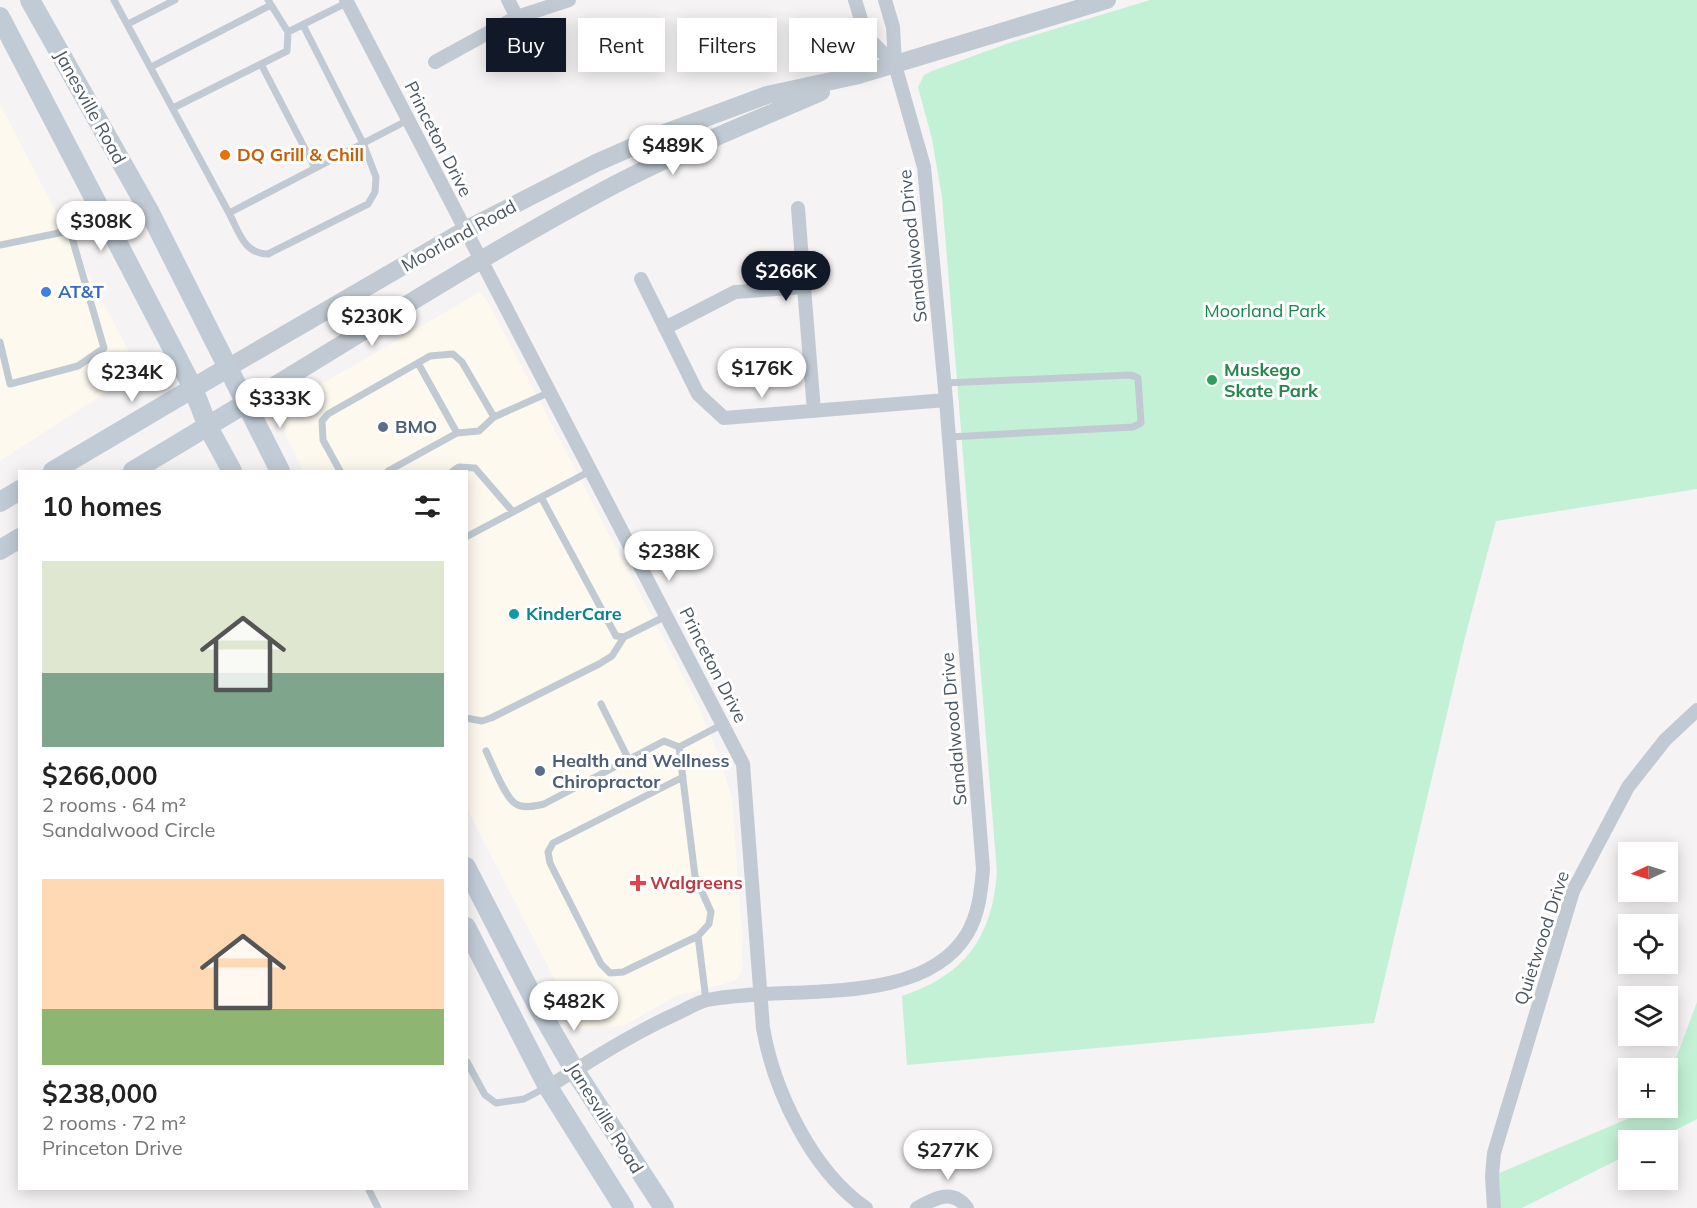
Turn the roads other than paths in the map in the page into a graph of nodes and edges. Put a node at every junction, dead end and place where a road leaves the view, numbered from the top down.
1 (30, 0) edge
2 (114, 0) edge
3 (175, 0) edge
4 (508, 0) edge
5 (569, 0) edge
6 (855, 0) edge
7 (885, 0) edge
8 (1107, 0) edge
9 (347, 1) edge
10 (270, 2) edge
11 (162, 3) edge
12 (0, 17) edge
13 (517, 17) junction
14 (128, 24) junction
15 (303, 25) junction
16 (288, 33) junction
17 (435, 62) dead end
18 (261, 64) junction
19 (895, 65) junction
20 (151, 67) junction
21 (859, 75) junction
22 (173, 108) junction
23 (408, 120) junction
24 (363, 143) junction
25 (315, 168) junction
26 (798, 208) dead end
27 (229, 213) junction
28 (104, 218) junction
29 (465, 230) junction
30 (70, 231) junction
31 (0, 245) edge
32 (480, 260) junction
33 (641, 279) dead end
34 (804, 287) junction
35 (665, 328) junction
36 (0, 342) edge
37 (418, 363) junction
38 (229, 368) junction
39 (944, 383) junction
40 (193, 388) junction
41 (550, 392) junction
42 (946, 400) junction
43 (246, 403) junction
44 (814, 411) junction
45 (494, 417) junction
46 (208, 426) junction
47 (457, 433) junction
48 (949, 437) junction
49 (55, 470) edge
50 (135, 470) edge
51 (231, 470) edge
52 (280, 470) edge
53 (339, 470) edge
54 (390, 470) edge
55 (454, 470) edge
56 (592, 470) junction
57 (18, 491) edge
58 (541, 497) junction
59 (0, 501) edge
60 (513, 512) junction
61 (468, 536) edge
62 (18, 539) edge
63 (0, 550) edge
64 (668, 615) junction
65 (624, 637) junction
66 (601, 704) dead end
67 (1697, 710) edge
68 (468, 718) edge
69 (723, 724) junction
70 (679, 747) junction
71 (486, 751) dead end
72 (629, 760) junction
73 (683, 777) junction
74 (468, 871) edge
75 (468, 931) edge
76 (698, 936) junction
77 (760, 995) junction
78 (706, 1000) junction
79 (468, 1064) edge
80 (575, 1071) junction
81 (548, 1087) junction
82 (369, 1190) edge
83 (378, 1208) edge
84 (624, 1208) edge
85 (664, 1208) edge
86 (866, 1208) edge
87 (918, 1208) edge
88 (967, 1208) edge
89 (1494, 1208) edge

1 - 38 main road, Janesville Road
2 - 14 lane
3 - 11 lane
4 - 13 street
5 - 13 street
6 - 19 street, Sandalwood Drive
7 - 19 street, Sandalwood Drive
8 - 19 street, Moorland Road
9 - 15 lane
9 - 23 street, Princeton Drive
10 - 16 lane
10 - 20 lane
11 - 14 lane
12 - 28 main road, Janesville Road
13 - 17 street
14 - 20 lane
15 - 16 lane
15 - 24 lane
16 - 18 lane
18 - 22 lane
18 - 25 lane
19 - 21 street, Moorland Road
19 - 39 street, Sandalwood Drive
20 - 22 lane
21 - 29 street, Moorland Road
21 - 32 street, Moorland Road
22 - 27 lane
23 - 24 lane
23 - 29 street, Princeton Drive
24 - 25 lane
24 - 27 lane
25 - 27 lane
26 - 34 street
28 - 30 lane
28 - 40 main road, Janesville Road
29 - 32 street, Princeton Drive
29 - 38 street, Moorland Road
30 - 31 lane
30 - 36 lane
32 - 41 street, Princeton Drive
32 - 43 street, Moorland Road
33 - 35 street
34 - 35 street
34 - 44 street
35 - 44 street
37 - 45 lane
37 - 47 lane
37 - 53 lane
38 - 40 main road, Moorland Road
38 - 43 main road, Janesville Road
39 - 42 street, Sandalwood Drive
39 - 48 lane
40 - 46 main road, Janesville Road
40 - 49 main road, Moorland Road
41 - 45 lane
41 - 56 street, Princeton Drive
42 - 44 street
42 - 48 street, Sandalwood Drive
43 - 46 main road, Moorland Road
43 - 52 main road, Janesville Road
45 - 47 lane
46 - 50 main road, Moorland Road
46 - 51 main road, Janesville Road
47 - 54 lane
48 - 77 street, Sandalwood Drive
55 - 60 lane
56 - 58 lane
56 - 64 street, Princeton Drive
57 - 59 main road
58 - 60 lane
58 - 65 lane
60 - 61 lane
62 - 63 main road
64 - 65 lane
64 - 69 street, Princeton Drive
65 - 68 lane
66 - 72 lane
67 - 89 street, Quietwood Drive
69 - 70 lane
69 - 77 street, Princeton Drive
70 - 72 lane
70 - 73 lane
71 - 72 lane
73 - 76 lane
73 - 76 lane
74 - 80 main road, Janesville Road
75 - 81 main road, Janesville Road
76 - 78 lane
77 - 78 street, Sandalwood Drive
77 - 86 street, Princeton Drive
78 - 80 street, Sandalwood Drive
79 - 81 lane
80 - 81 street, Sandalwood Drive
80 - 85 main road, Janesville Road
81 - 84 main road, Janesville Road
82 - 83 lane
87 - 88 street

